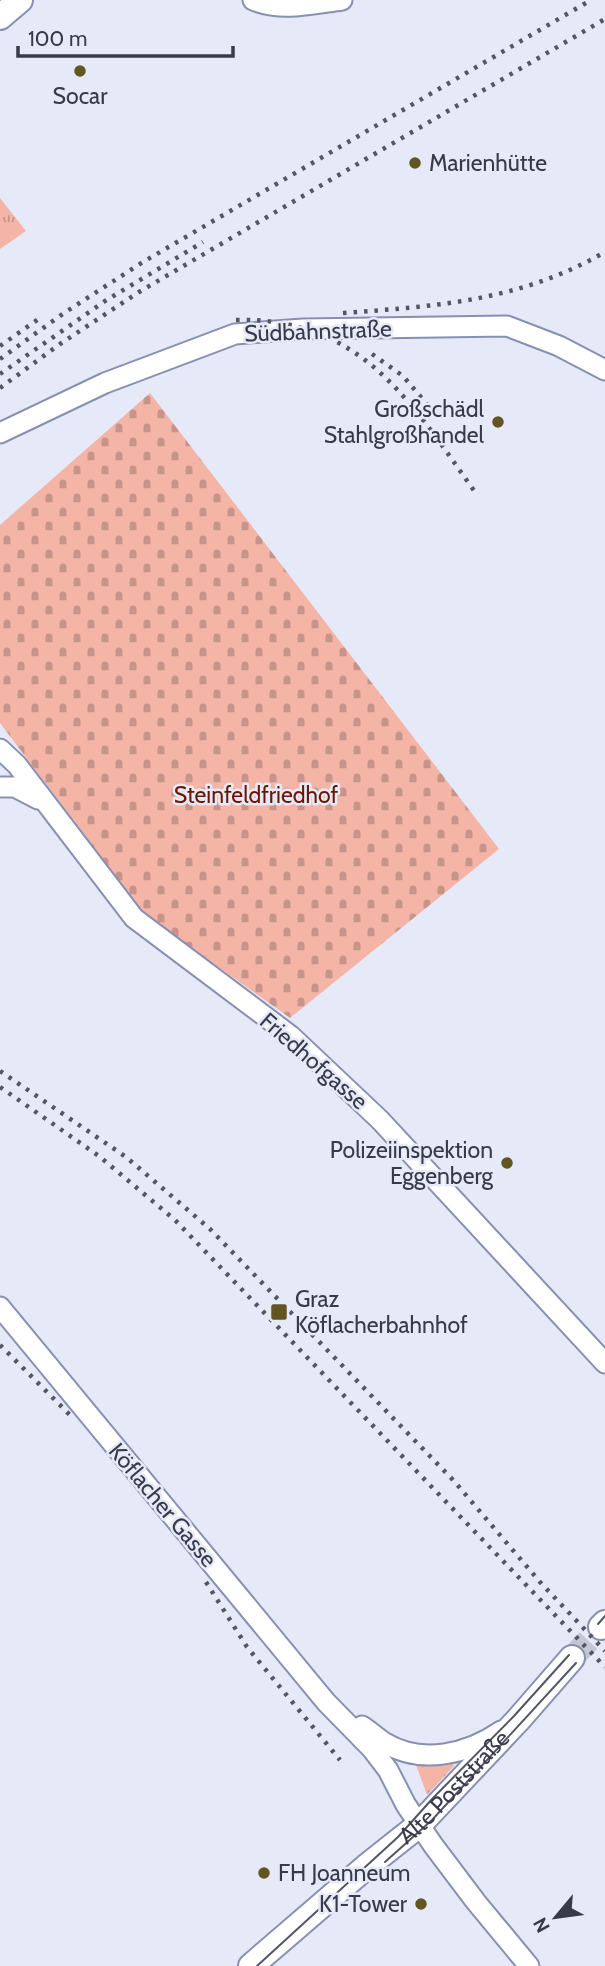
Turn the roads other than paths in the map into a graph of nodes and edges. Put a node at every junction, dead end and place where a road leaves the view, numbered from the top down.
1 (20, 0) edge
2 (31, 0) edge
3 (253, 0) edge
4 (342, 0) edge
5 (288, 4) edge
6 (0, 18) edge
7 (605, 370) edge
8 (0, 433) edge
9 (0, 749) edge
10 (0, 787) edge
11 (43, 802) junction
12 (0, 1307) edge
13 (605, 1363) edge
14 (572, 1658) tunnel mouth
15 (326, 1702) junction
16 (517, 1720) junction
17 (419, 1825) junction
18 (257, 1963) edge
19 (529, 1966) edge

1 - 6 main road
2 - 6 street
3 - 5 street
4 - 5 street
7 - 8 street, Südbahnstraße
9 - 11 street, Friedhofgasse
10 - 11 street, Friedhofgasse
11 - 13 street, Friedhofgasse
12 - 15 street, Köflacher Gasse
14 - 16 main road, Alte Poststraße
15 - 16 street, Köflacher Gasse
15 - 17 street, Köflacher Gasse
16 - 17 main road, Alte Poststraße
17 - 18 main road, Alte Poststraße
17 - 19 street, Köflacher Gasse

